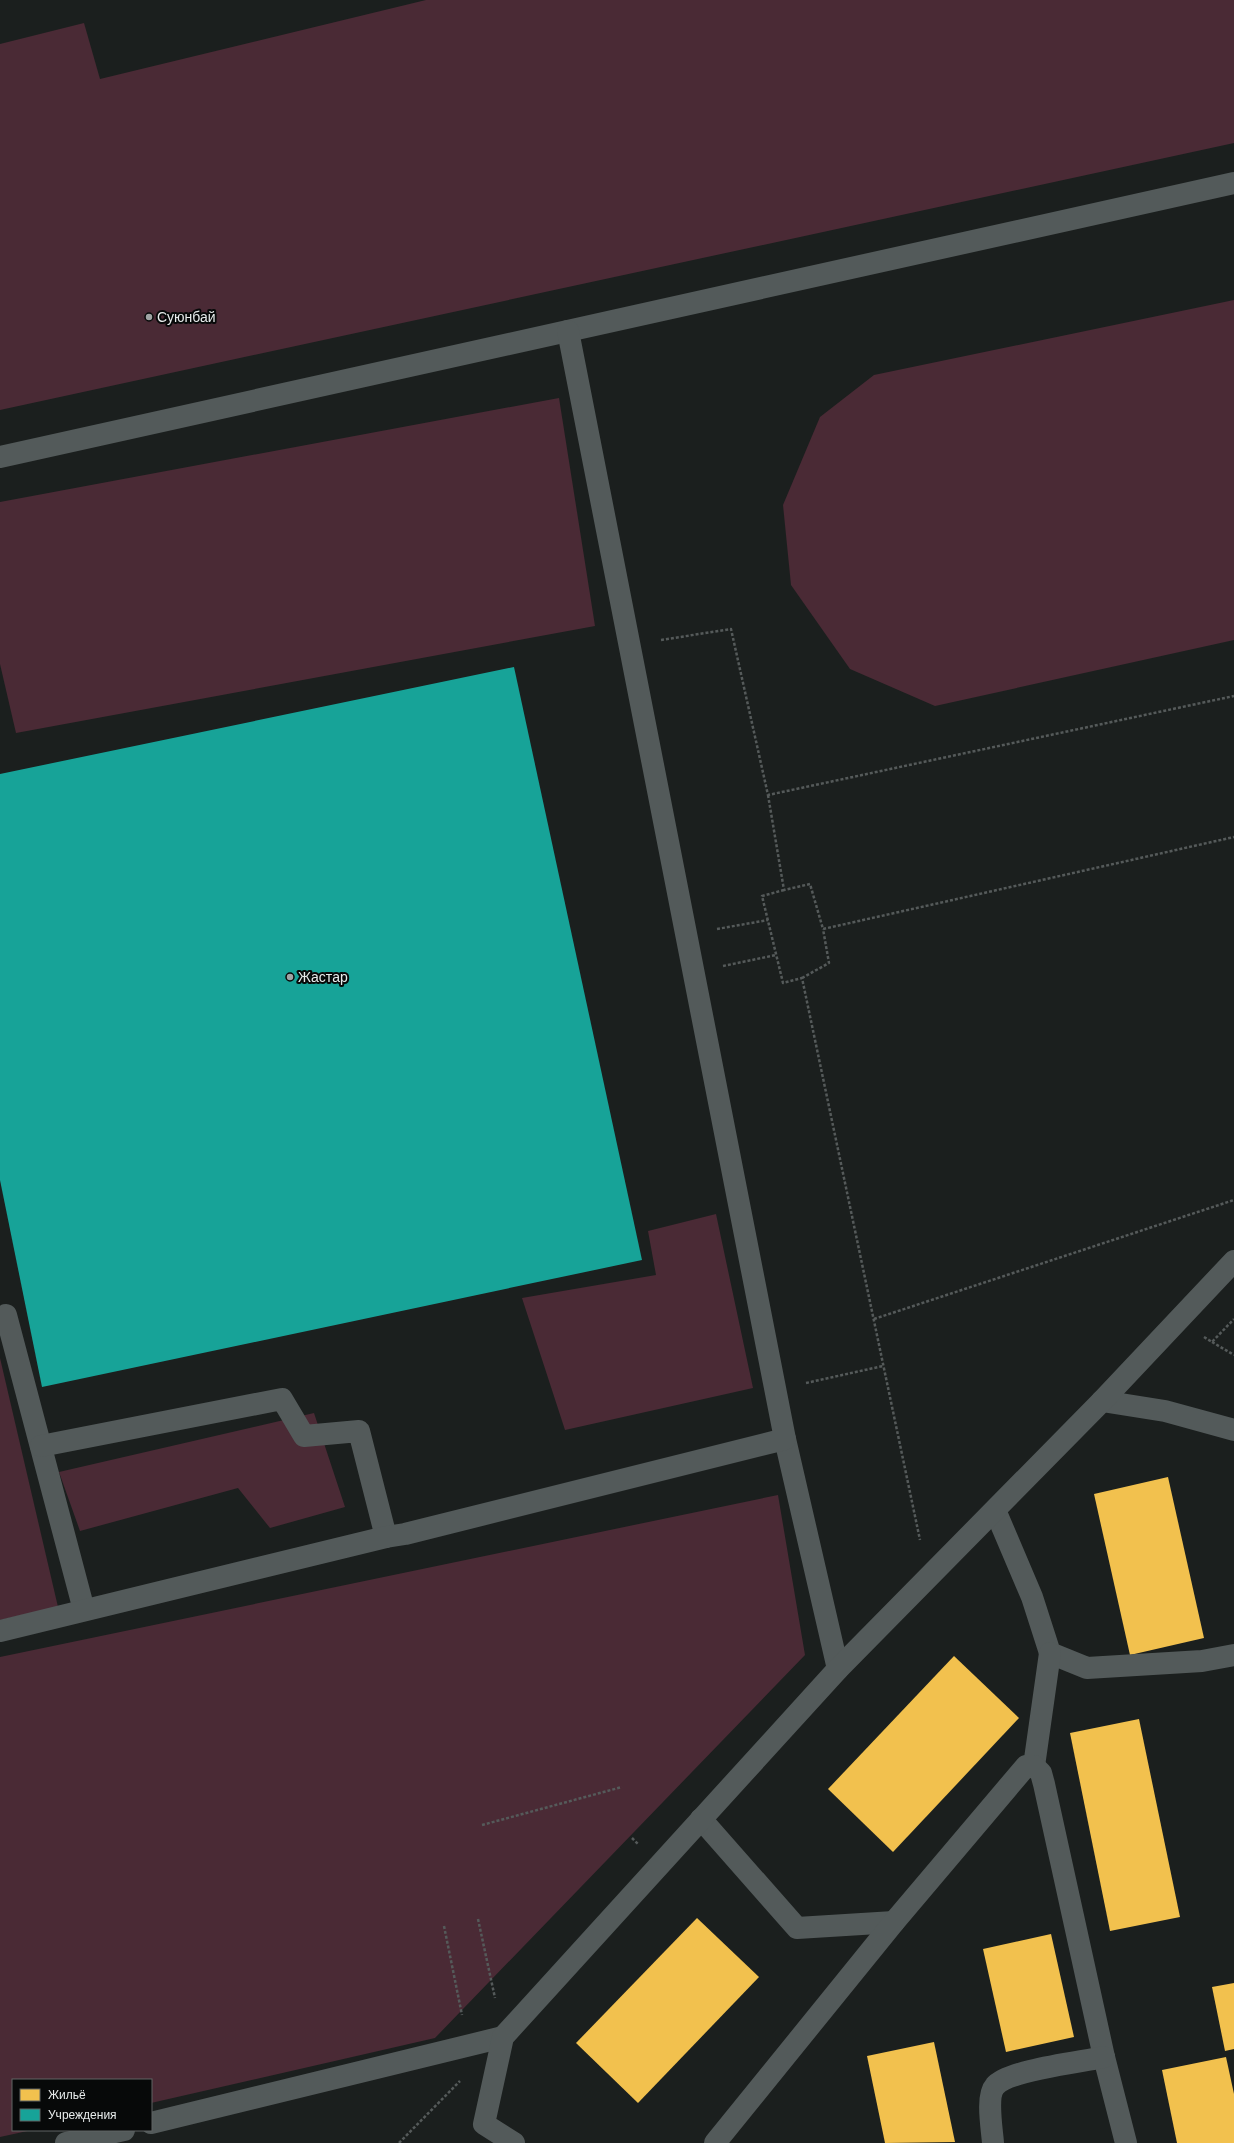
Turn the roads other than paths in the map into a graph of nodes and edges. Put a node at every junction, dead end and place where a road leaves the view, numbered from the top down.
1 (1234, 183) edge
2 (568, 331) junction
3 (0, 458) edge
4 (1234, 1261) edge
5 (6, 1315) dead end
6 (1102, 1401) junction
7 (1234, 1430) edge
8 (785, 1439) junction
9 (41, 1446) junction
10 (995, 1510) junction
11 (386, 1537) junction
12 (84, 1610) junction
13 (0, 1631) edge
14 (1050, 1653) junction
15 (1234, 1655) edge
16 (838, 1669) junction
17 (1034, 1766) junction
18 (702, 1819) junction
19 (894, 1922) junction
20 (503, 2037) junction
21 (1104, 2057) junction
22 (152, 2123) edge
23 (120, 2131) edge
24 (66, 2143) edge
25 (514, 2143) edge
26 (715, 2143) edge
27 (993, 2143) edge
28 (1126, 2143) edge

1 - 2 street
2 - 3 street
2 - 8 street
4 - 6 street
5 - 9 street
6 - 7 street
6 - 10 street
8 - 11 street
8 - 16 street
9 - 11 street
9 - 12 street
10 - 14 street
10 - 16 street
11 - 12 street
12 - 13 street
14 - 15 street
14 - 17 street
16 - 18 street
17 - 19 street
17 - 21 street
18 - 19 street
18 - 20 street
19 - 26 street
20 - 22 street
20 - 25 street
21 - 27 street
21 - 28 street
23 - 24 street

